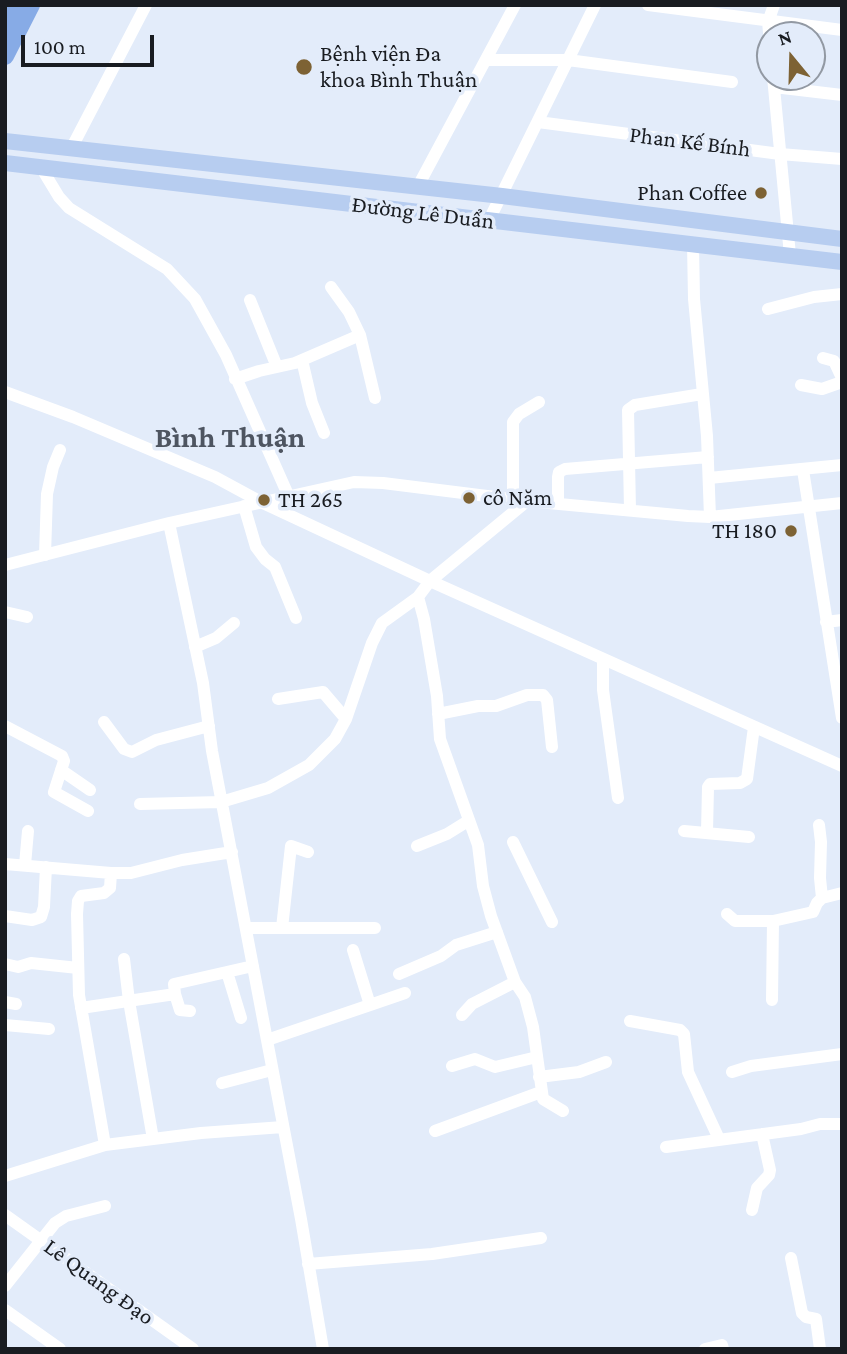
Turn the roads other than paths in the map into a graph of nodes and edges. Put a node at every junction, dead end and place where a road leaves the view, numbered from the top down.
1 (16, 5) edge
2 (31, 5) edge
3 (146, 5) edge
4 (515, 5) edge
5 (595, 5) edge
6 (648, 5) edge
7 (761, 21) edge
8 (5, 26) edge
9 (5, 56) edge
10 (486, 60) junction
11 (568, 61) junction
12 (732, 82) dead end
13 (775, 91) edge
14 (538, 122) junction
15 (5, 141) edge
16 (71, 149) junction
17 (780, 154) junction
18 (842, 159) edge
19 (5, 163) edge
20 (43, 169) junction
21 (416, 188) junction
22 (502, 196) junction
23 (489, 220) junction
24 (788, 232) junction
25 (842, 239) edge
26 (693, 244) junction
27 (790, 255) junction
28 (842, 262) edge
29 (331, 287) dead end
30 (842, 294) edge
31 (250, 300) dead end
32 (768, 309) dead end
33 (359, 335) junction
34 (823, 358) dead end
35 (302, 360) junction
36 (276, 367) junction
37 (235, 379) junction
38 (842, 380) edge
39 (801, 385) dead end
40 (5, 392) edge
41 (702, 394) junction
42 (375, 398) dead end
43 (539, 402) dead end
44 (324, 433) dead end
45 (60, 450) dead end
46 (708, 457) junction
47 (629, 464) junction
48 (842, 465) edge
49 (803, 470) junction
50 (709, 478) junction
51 (289, 496) junction
52 (513, 499) junction
53 (527, 500) junction
54 (842, 502) edge
55 (263, 503) junction
56 (558, 503) junction
57 (244, 506) junction
58 (808, 507) junction
59 (630, 510) junction
60 (709, 517) junction
61 (169, 523) junction
62 (45, 555) junction
63 (5, 565) edge
64 (430, 581) junction
65 (418, 597) junction
66 (5, 612) edge
67 (27, 617) dead end
68 (296, 618) dead end
69 (842, 620) edge
70 (826, 622) junction
71 (234, 623) dead end
72 (195, 647) junction
73 (603, 659) junction
74 (278, 699) dead end
75 (438, 714) junction
76 (842, 718) edge
77 (346, 719) junction
78 (104, 722) dead end
79 (5, 726) edge
80 (209, 726) junction
81 (754, 727) junction
82 (552, 747) dead end
83 (842, 766) edge
84 (61, 770) junction
85 (90, 790) dead end
86 (618, 798) dead end
87 (221, 802) junction
88 (139, 804) dead end
89 (88, 811) dead end
90 (468, 821) junction
91 (819, 825) dead end
92 (28, 831) dead end
93 (684, 831) dead end
94 (707, 832) junction
95 (749, 837) dead end
96 (513, 842) dead end
97 (416, 846) dead end
98 (232, 852) junction
99 (308, 852) dead end
100 (5, 864) edge
101 (25, 865) junction
102 (46, 867) junction
103 (111, 873) junction
104 (842, 893) edge
105 (822, 898) junction
106 (727, 914) dead end
107 (5, 916) edge
108 (773, 921) junction
109 (552, 922) dead end
110 (246, 928) junction
111 (282, 928) junction
112 (375, 928) dead end
113 (497, 932) junction
114 (353, 950) dead end
115 (124, 959) dead end
116 (5, 964) edge
117 (253, 967) junction
118 (78, 968) junction
119 (227, 972) junction
120 (399, 974) dead end
121 (515, 982) junction
122 (405, 993) dead end
123 (175, 994) junction
124 (772, 1000) dead end
125 (128, 1001) junction
126 (370, 1005) junction
127 (81, 1008) junction
128 (190, 1011) dead end
129 (462, 1015) dead end
130 (241, 1018) dead end
131 (630, 1021) dead end
132 (5, 1025) edge
133 (49, 1028) dead end
134 (267, 1040) junction
135 (842, 1054) edge
136 (537, 1057) junction
137 (606, 1062) dead end
138 (452, 1066) dead end
139 (272, 1070) junction
140 (732, 1072) dead end
141 (540, 1077) junction
142 (222, 1083) dead end
143 (541, 1092) junction
144 (563, 1111) dead end
145 (842, 1124) edge
146 (284, 1127) junction
147 (435, 1131) dead end
148 (762, 1134) junction
149 (153, 1139) junction
150 (719, 1139) junction
151 (105, 1145) junction
152 (666, 1147) dead end
153 (5, 1176) edge
154 (105, 1206) dead end
155 (752, 1210) dead end
156 (5, 1215) edge
157 (541, 1238) dead end
158 (41, 1239) junction
159 (792, 1258) dead end
160 (308, 1264) junction
161 (5, 1286) edge
162 (5, 1310) edge
163 (60, 1349) edge
164 (193, 1349) edge
165 (323, 1349) edge
166 (705, 1349) edge
167 (723, 1349) edge
168 (820, 1349) edge

1 - 8 highway
2 - 9 highway
3 - 16 street
4 - 10 street
5 - 11 street
6 - 7 street
10 - 11 street
10 - 21 street
11 - 12 street
11 - 14 street
13 - 17 street
14 - 17 street, Phan Kế Bính
14 - 22 street
15 - 16 main road, Đường Lê Duẩn
16 - 21 main road, Đường Lê Duẩn
17 - 18 street, Phan Kế Bính
17 - 24 street
19 - 20 main road, Đường Lê Duẩn
20 - 23 main road, Đường Lê Duẩn
20 - 37 street
21 - 22 main road, Đường Lê Duẩn
22 - 23 street
22 - 24 main road, Đường Lê Duẩn
23 - 26 main road, Đường Lê Duẩn
24 - 25 main road, Đường Lê Duẩn
24 - 27 street
26 - 27 main road, Đường Lê Duẩn
26 - 41 street
27 - 28 main road, Đường Lê Duẩn
29 - 33 street
30 - 32 street
31 - 36 street
33 - 35 street
33 - 42 street
34 - 38 street
35 - 36 street
35 - 44 street
36 - 37 street
37 - 51 street
38 - 39 street
40 - 55 street
41 - 46 street
41 - 47 street
43 - 52 street
45 - 62 street
46 - 47 street
46 - 50 street
47 - 56 street
47 - 59 street
48 - 49 street
49 - 50 street
49 - 58 street
50 - 60 street
51 - 52 street
51 - 55 street
52 - 53 street
53 - 56 street
53 - 64 street
54 - 58 street
55 - 57 street
55 - 64 street
56 - 59 street
57 - 61 street
57 - 68 street
58 - 60 street
58 - 70 street
59 - 60 street
61 - 62 street
61 - 72 street
62 - 63 street
64 - 65 street
64 - 73 street
65 - 75 street
65 - 77 street
66 - 67 street
69 - 70 street
70 - 76 street
71 - 72 street
72 - 80 street
73 - 81 street
73 - 86 street
74 - 77 street
75 - 82 street
75 - 90 street
77 - 87 street
78 - 80 street
79 - 84 street
80 - 87 street
81 - 83 street
81 - 94 street
84 - 85 street
84 - 89 street
87 - 88 street
87 - 98 street
90 - 97 street
90 - 113 street
91 - 105 street
92 - 101 street
93 - 94 street
94 - 95 street
96 - 109 street
98 - 103 street
98 - 110 street
99 - 111 street
100 - 101 street
101 - 102 street
102 - 103 street
102 - 107 street
103 - 118 street
104 - 105 street
105 - 108 street
106 - 108 street
108 - 124 street
110 - 111 street
110 - 117 street
111 - 112 street
113 - 120 street
113 - 121 street
114 - 126 street
115 - 125 street
116 - 118 street
117 - 119 street
117 - 134 street
118 - 127 street
119 - 123 street
119 - 130 street
121 - 129 street
121 - 136 street
122 - 126 street
123 - 125 street
123 - 128 street
125 - 127 street
125 - 149 street
126 - 134 street
127 - 151 street
131 - 150 street
132 - 133 street
134 - 139 street
135 - 140 street
136 - 138 street
136 - 141 street
137 - 141 street
139 - 142 street
139 - 146 street
141 - 143 street
143 - 144 street
143 - 147 street
145 - 148 street
146 - 149 street
146 - 160 street
148 - 150 street
148 - 155 street
149 - 151 street
150 - 152 street
151 - 153 street
154 - 158 street
156 - 158 street, Lê Quang Đạo
157 - 160 street
158 - 161 street
158 - 164 street, Lê Quang Đạo
159 - 168 street
160 - 165 street
162 - 163 street
166 - 167 street

